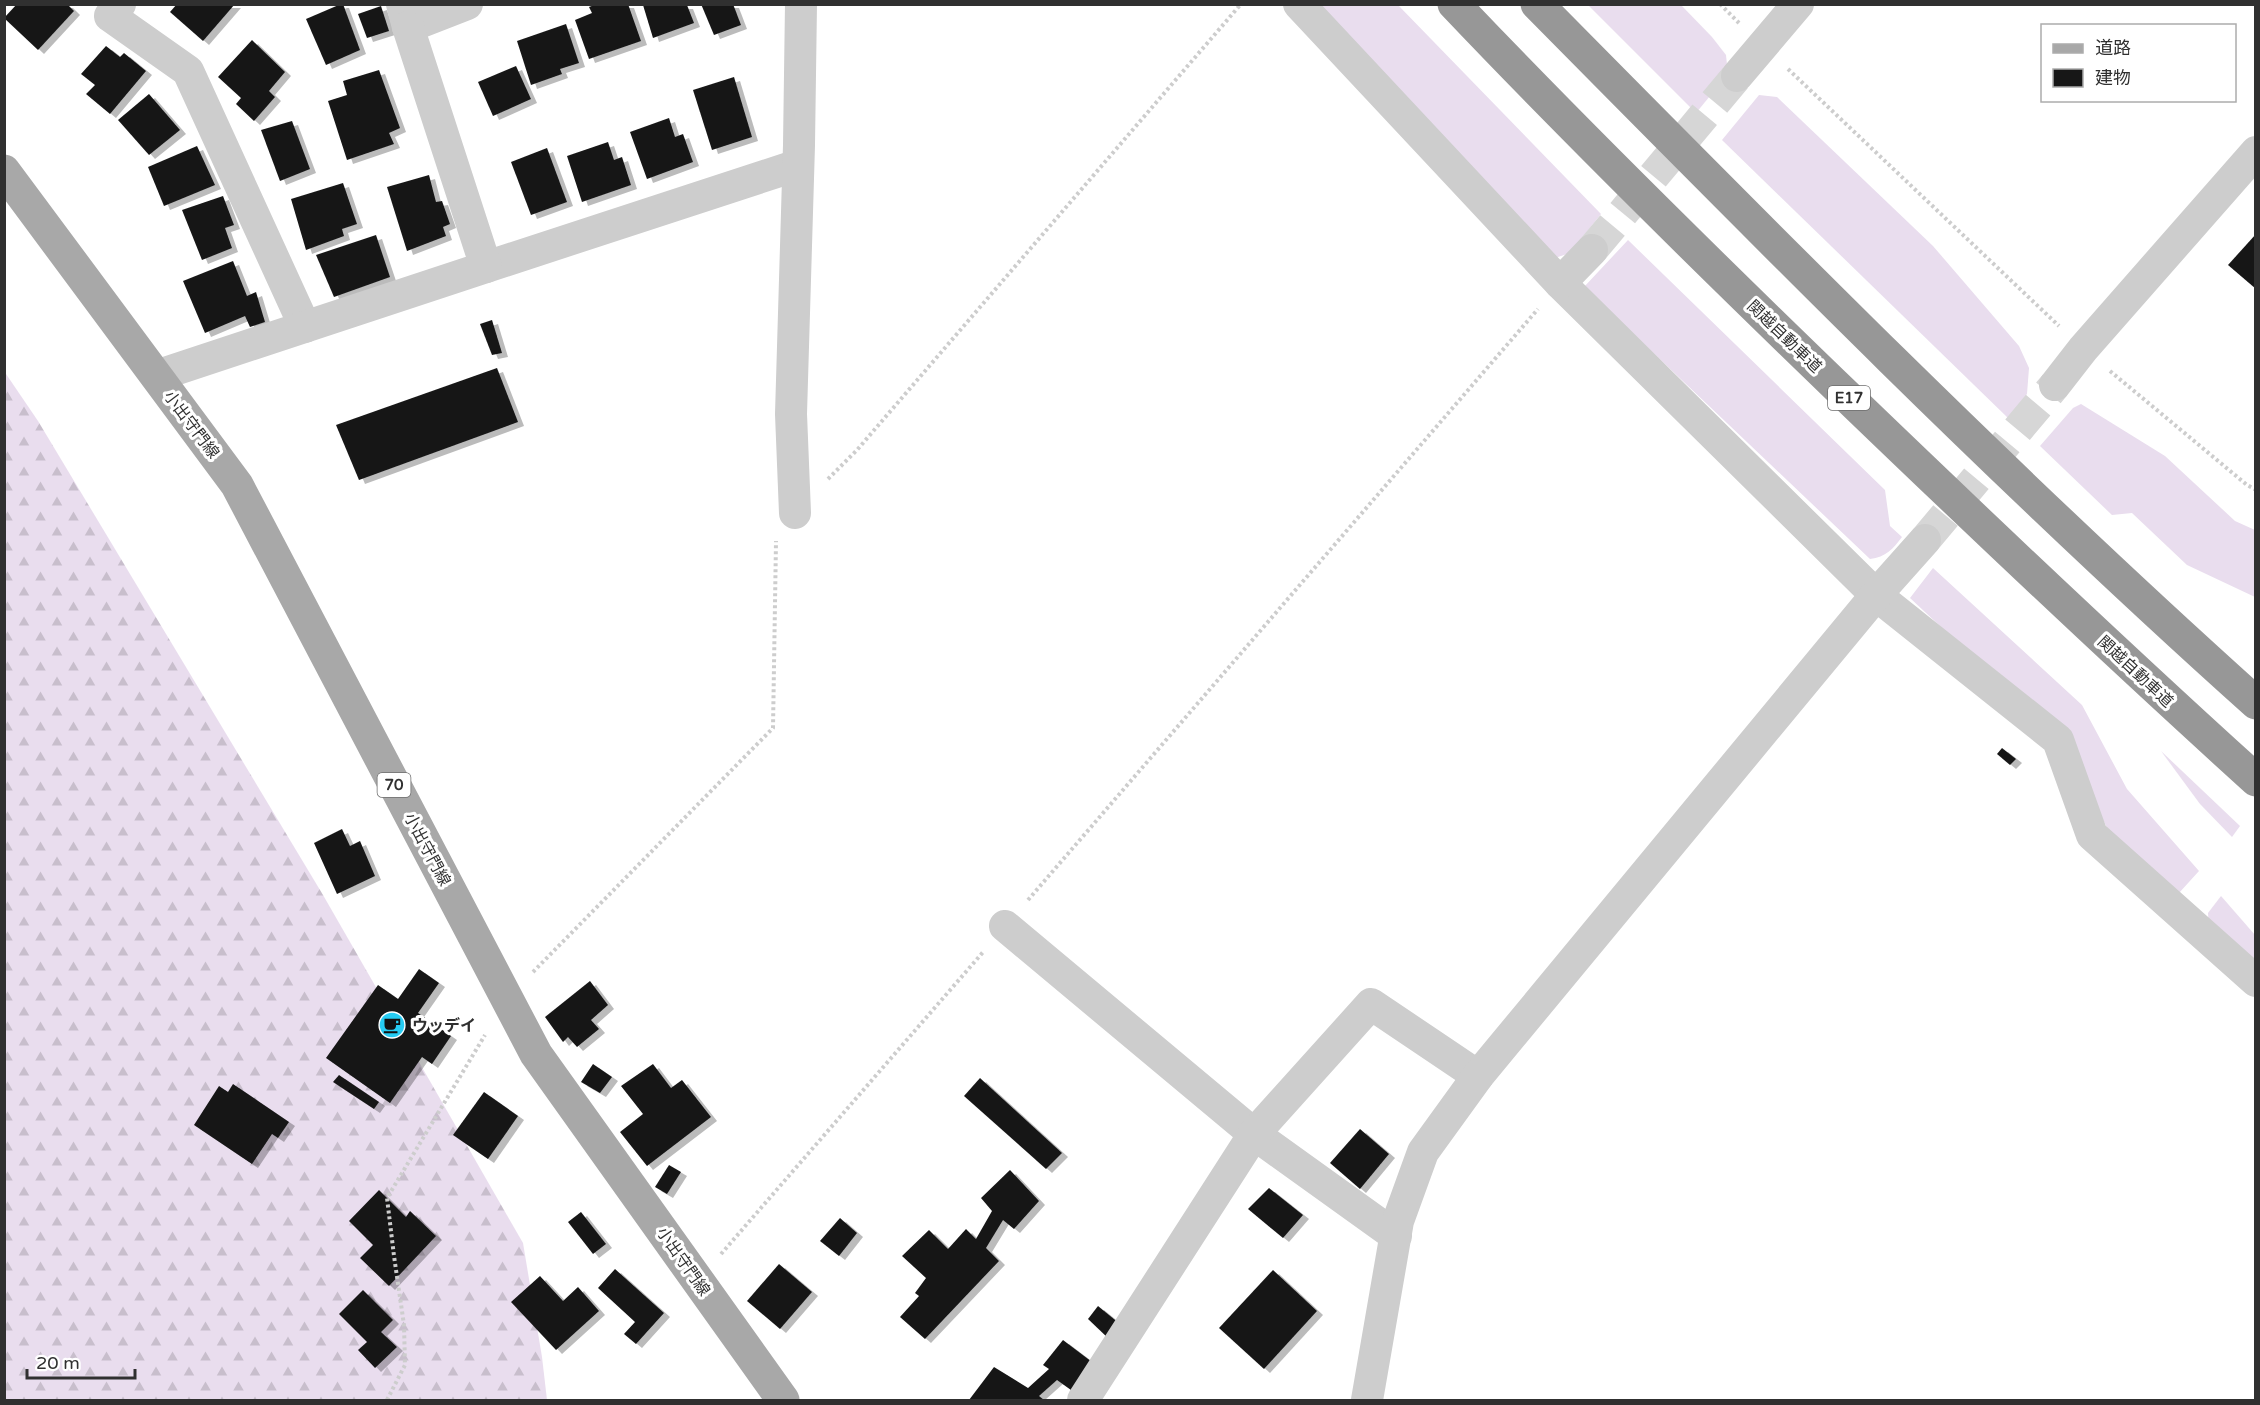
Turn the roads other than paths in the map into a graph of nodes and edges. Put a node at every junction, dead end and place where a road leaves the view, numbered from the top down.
1 (120, 4) edge
2 (467, 4) edge
3 (801, 4) edge
4 (1299, 4) edge
5 (1454, 4) edge
6 (1537, 4) edge
7 (1798, 4) edge
8 (405, 16) edge
9 (1737, 76) tunnel mouth
10 (2256, 152) edge
11 (798, 165) junction
12 (4, 171) edge
13 (1592, 250) tunnel mouth
14 (486, 267) junction
15 (1560, 283) junction
16 (305, 327) junction
17 (156, 376) junction
18 (2055, 385) tunnel mouth
19 (795, 513) road end
20 (1925, 540) tunnel mouth
21 (1876, 595) junction
22 (2256, 703) edge
23 (2256, 780) edge
24 (1005, 926) road end
25 (2256, 981) edge
26 (1478, 1076) junction
27 (1254, 1134) junction
28 (1396, 1236) junction
29 (783, 1401) edge
30 (1083, 1401) edge
31 (1367, 1401) edge

1 - 16 street
2 - 8 street
3 - 11 street
4 - 15 street
5 - 23 highway, 関越自動車道 / E17
6 - 22 highway
7 - 9 street
8 - 14 street
10 - 18 street
11 - 14 street
11 - 19 street
12 - 17 main road, 小出守門線 / 70
13 - 15 street
14 - 16 street
15 - 21 street
16 - 17 street
17 - 29 main road, 小出守門線 / 70
20 - 21 street
21 - 25 street
21 - 26 street
24 - 27 street
26 - 27 street
26 - 28 street
27 - 28 street
27 - 30 street
28 - 31 street

